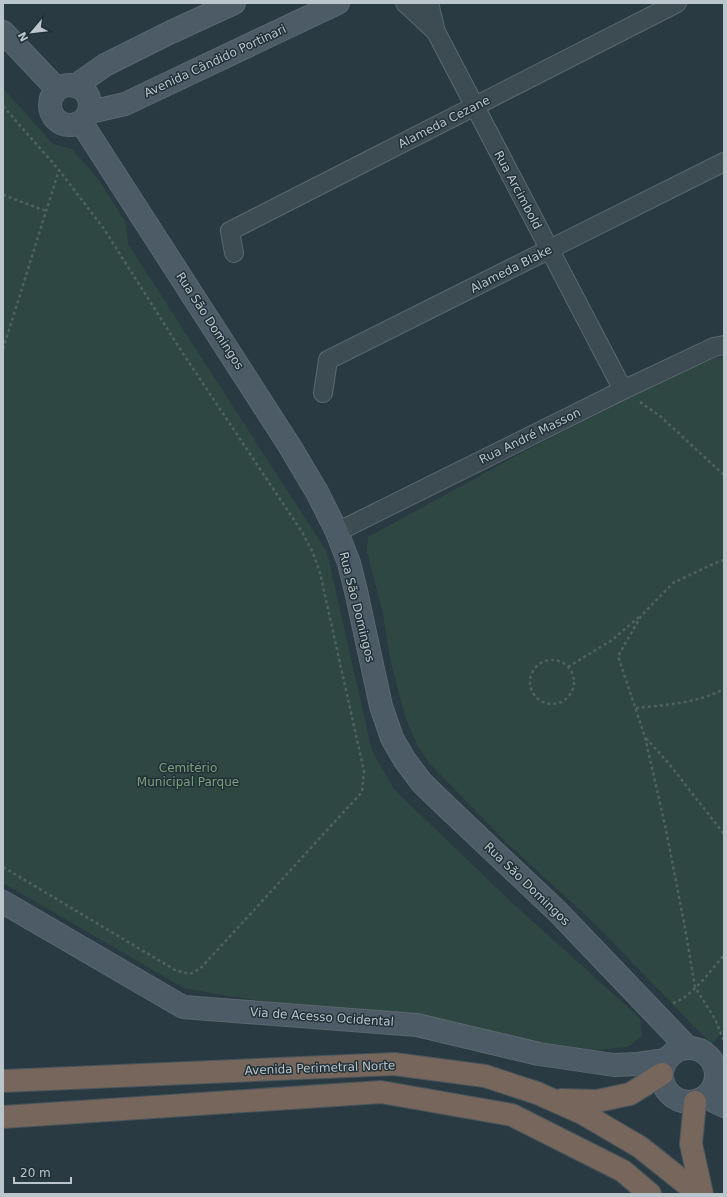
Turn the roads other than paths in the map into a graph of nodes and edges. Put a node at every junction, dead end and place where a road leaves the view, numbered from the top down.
1 (234, 3) edge
2 (338, 3) edge
3 (405, 3) edge
4 (429, 3) edge
5 (677, 3) edge
6 (3, 32) edge
7 (436, 32) junction
8 (66, 87) junction
9 (475, 106) junction
10 (85, 117) junction
11 (724, 162) edge
12 (549, 250) junction
13 (234, 253) dead end
14 (724, 345) edge
15 (623, 390) junction
16 (323, 393) dead end
17 (337, 532) junction
18 (3, 902) edge
19 (671, 1060) junction
20 (719, 1070) edge
21 (3, 1081) edge
22 (537, 1093) junction
23 (708, 1102) edge
24 (3, 1117) edge
25 (650, 1194) edge
26 (699, 1194) edge
27 (702, 1194) edge

1 - 8 main road
2 - 10 main road, Avenida Cândido Portinari
3 - 7 street, Rua Arcimbold
4 - 7 street, Rua Arcimbold
5 - 9 street, Alameda Cezane
6 - 8 main road, Rua São Domingos
7 - 9 street, Rua Arcimbold
8 - 10 main road, Rua São Domingos
8 - 10 main road
9 - 12 street, Rua Arcimbold
9 - 13 street, Alameda Cezane
10 - 17 main road, Rua São Domingos
11 - 12 street, Alameda Blake
12 - 15 street, Rua Arcimbold
12 - 16 street, Alameda Blake
14 - 15 street, Rua André Masson
15 - 17 street, Rua André Masson
17 - 19 main road, Rua São Domingos
18 - 19 main road, Via de Acesso Ocidental
19 - 20 main road
19 - 22 highway
19 - 23 main road
20 - 23 main road
21 - 22 highway, Avenida Perimetral Norte
22 - 26 highway, Avenida Perimetral Norte
23 - 27 highway
24 - 25 highway

